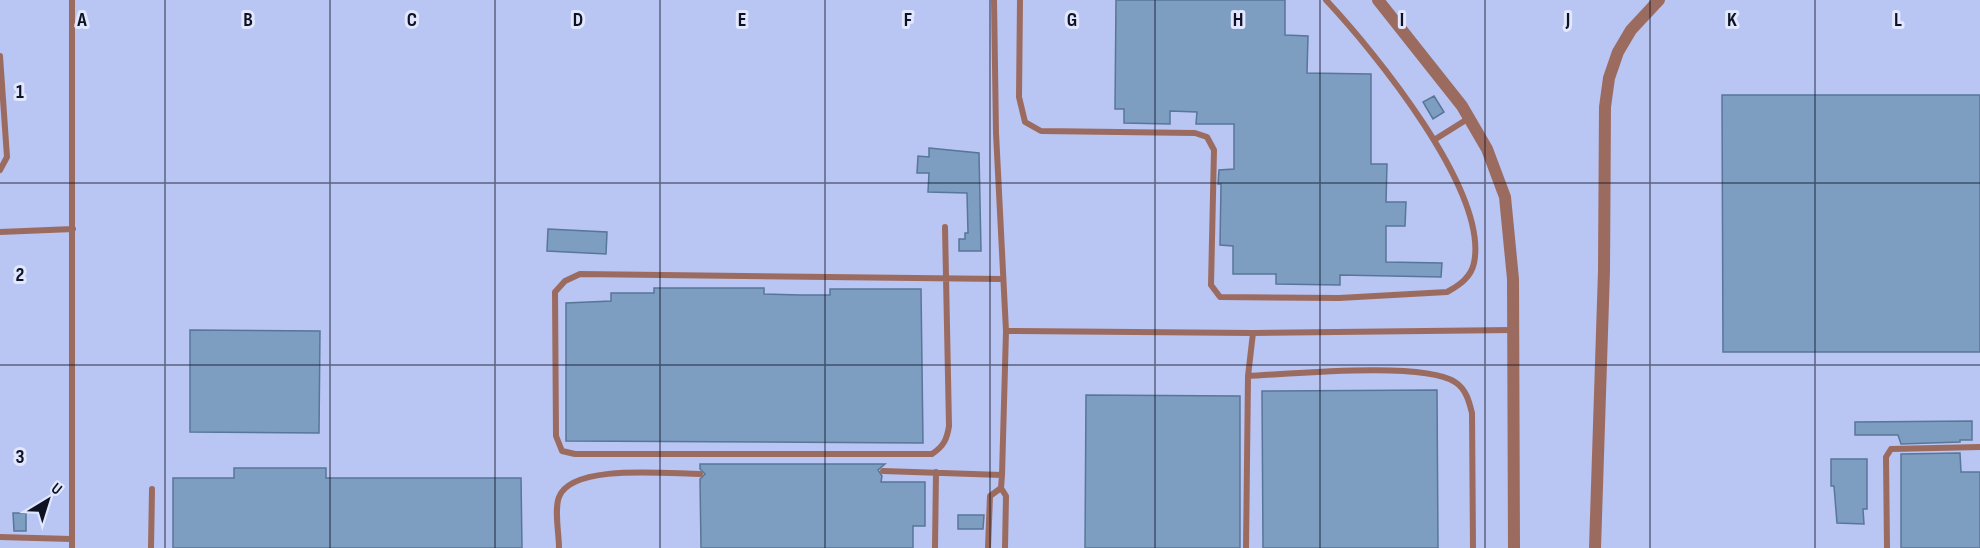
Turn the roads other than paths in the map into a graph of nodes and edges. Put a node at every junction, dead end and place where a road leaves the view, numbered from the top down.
1 (72, 0) edge
2 (994, 0) edge
3 (1020, 0) edge
4 (1326, 0) edge
5 (1378, 0) edge
6 (1659, 0) edge
7 (0, 56) edge
8 (1469, 118) junction
9 (1434, 140) junction
10 (0, 170) edge
11 (945, 227) dead end
12 (73, 229) junction
13 (0, 232) edge
14 (1002, 279) junction
15 (945, 280) junction
16 (1513, 330) junction
17 (1006, 331) junction
18 (1253, 333) junction
19 (1248, 376) junction
20 (1980, 447) edge
21 (883, 471) dead end
22 (936, 472) junction
23 (700, 474) dead end
24 (1002, 475) junction
25 (1000, 488) junction
26 (152, 489) dead end
27 (0, 537) edge
28 (72, 539) junction
29 (72, 548) edge
30 (151, 548) edge
31 (559, 548) edge
32 (935, 548) edge
33 (988, 548) edge
34 (1005, 548) edge
35 (1246, 548) edge
36 (1473, 548) edge
37 (1514, 548) edge
38 (1595, 548) edge
39 (1887, 548) edge

1 - 12 lane
2 - 14 lane
3 - 9 lane
4 - 9 lane
5 - 8 street
6 - 38 street
7 - 10 lane
8 - 9 lane
8 - 16 street
11 - 15 lane
12 - 13 lane
12 - 28 lane
14 - 15 lane
14 - 17 lane
15 - 15 lane
16 - 18 lane
16 - 37 street
17 - 18 lane
17 - 24 lane
18 - 19 lane
19 - 35 lane
19 - 36 lane
20 - 39 lane
21 - 22 lane
22 - 24 lane
22 - 32 lane
23 - 31 lane
24 - 25 lane
25 - 33 lane
25 - 34 lane
26 - 30 lane
27 - 28 lane
28 - 29 lane

